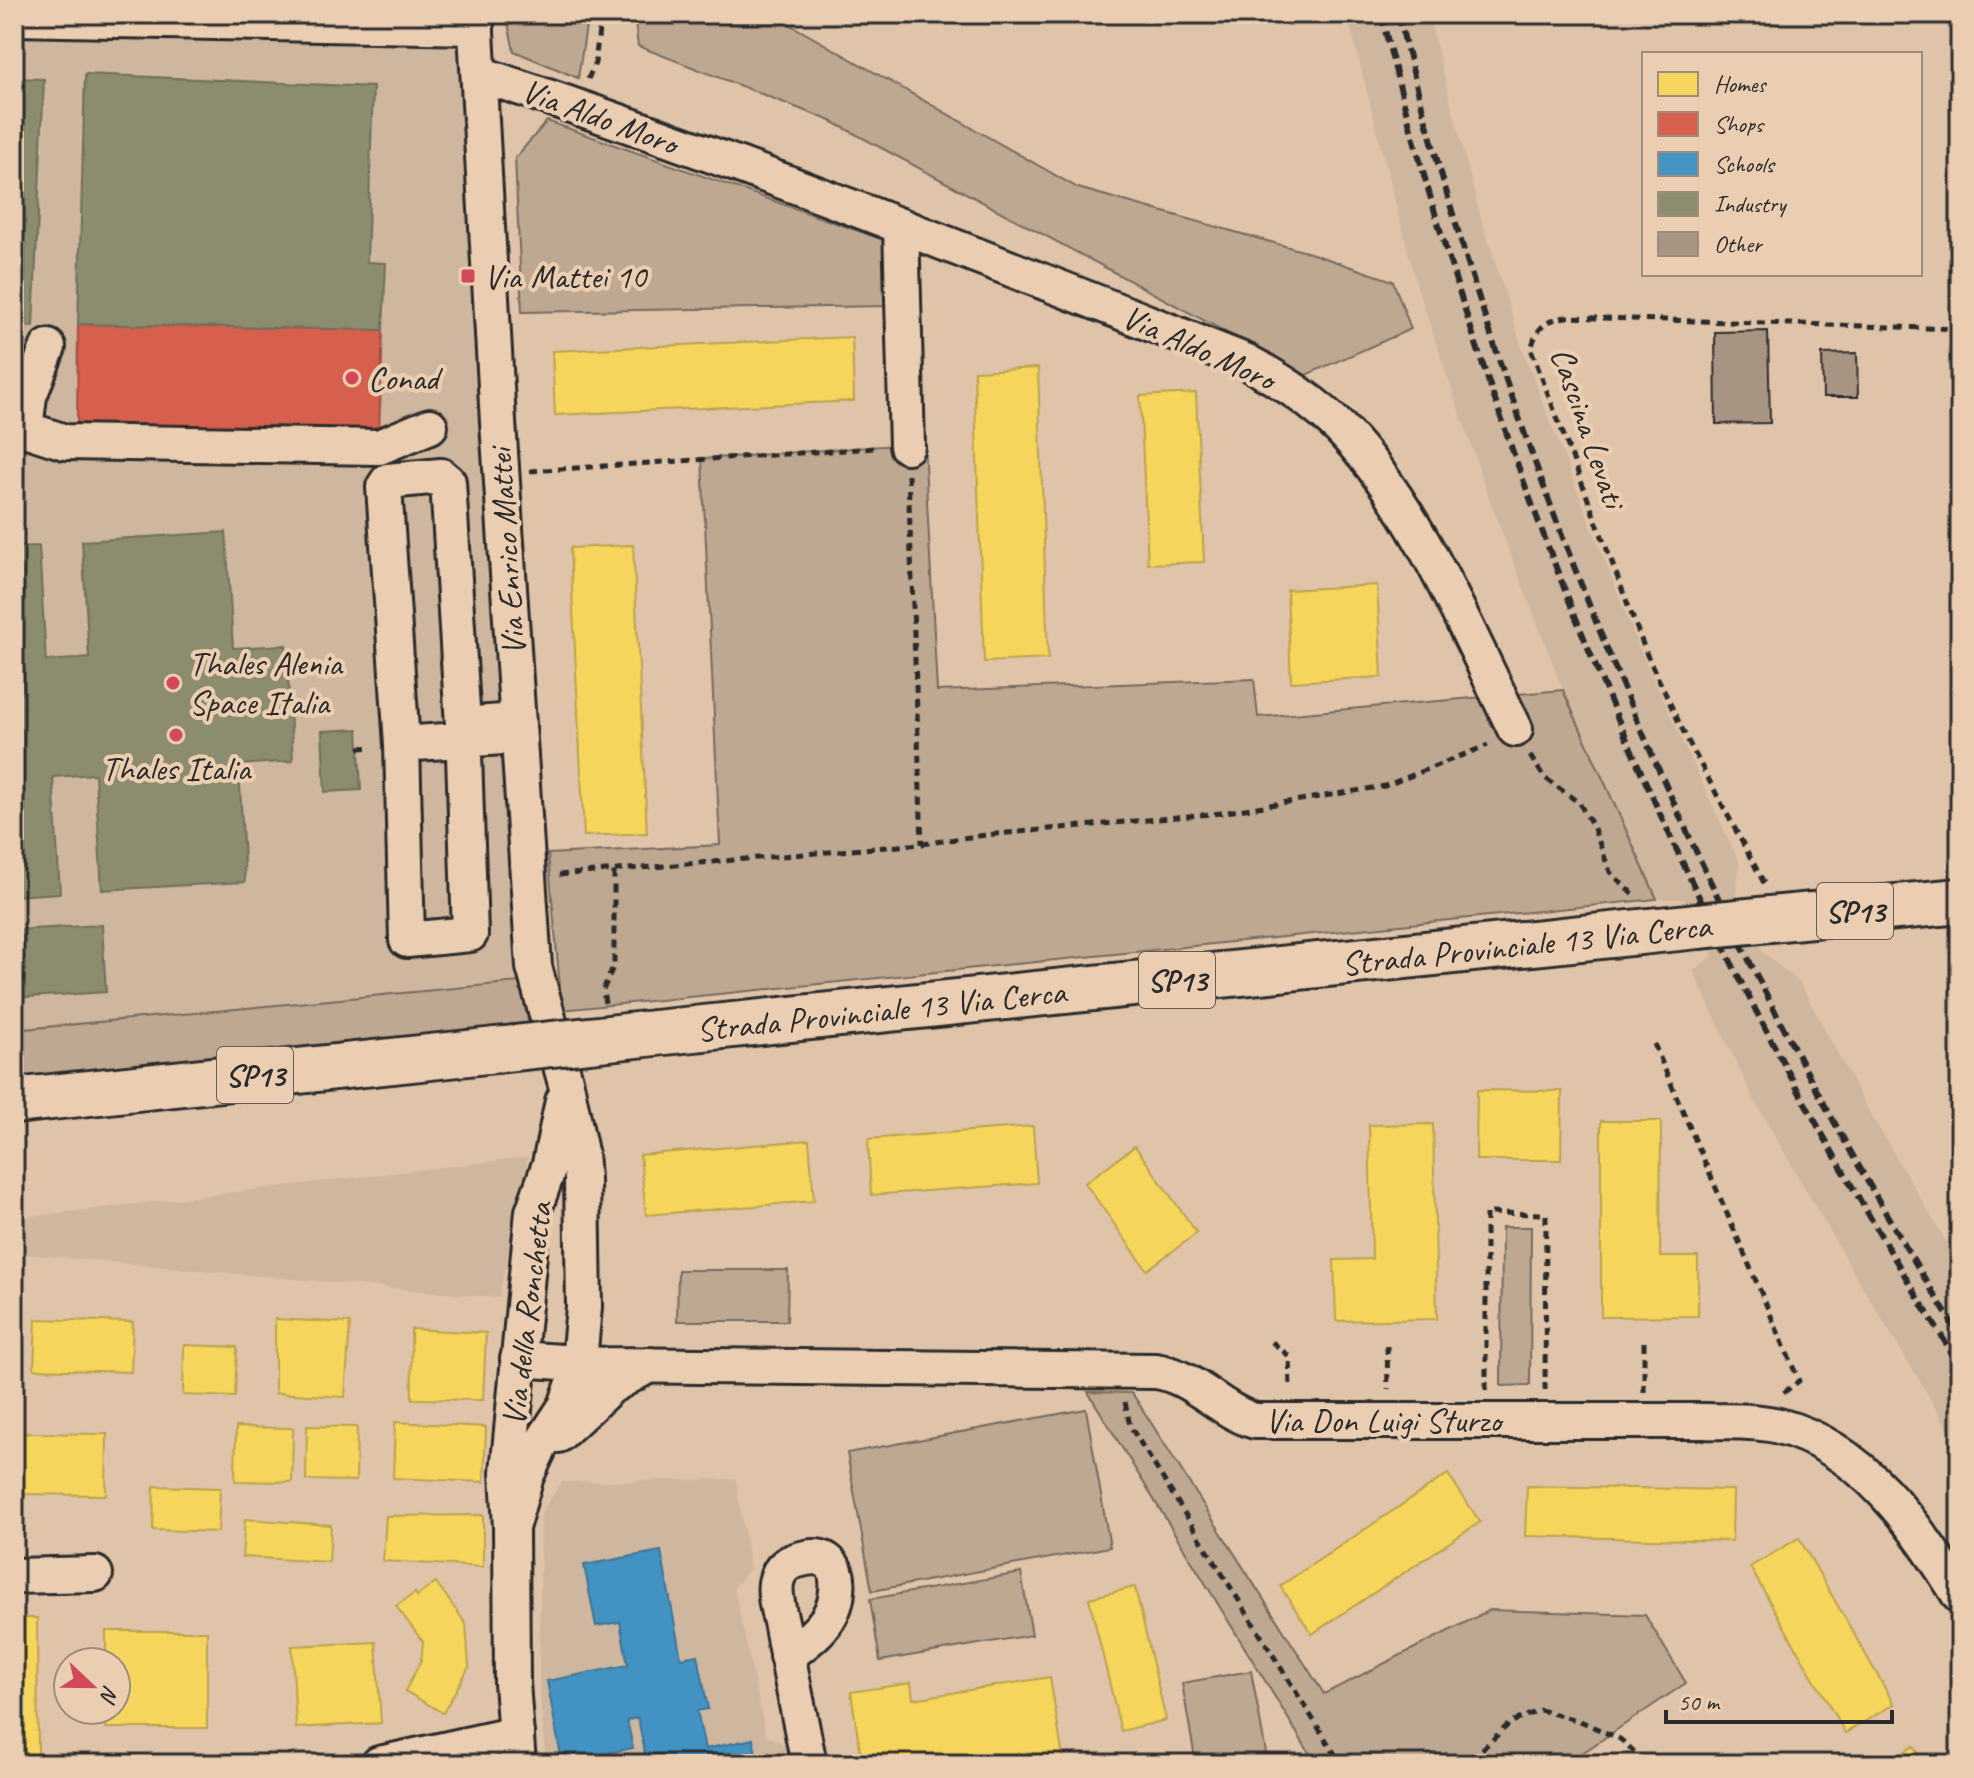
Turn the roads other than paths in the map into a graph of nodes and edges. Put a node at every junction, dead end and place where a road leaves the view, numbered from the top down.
1 (14, 18) edge
2 (476, 21) edge
3 (479, 74) junction
4 (901, 226) junction
5 (48, 347) dead end
6 (430, 426) dead end
7 (907, 446) road end
8 (517, 729) junction
9 (1515, 729) road end
10 (463, 732) junction
11 (402, 744) junction
12 (1960, 901) edge
13 (566, 1084) junction
14 (14, 1101) edge
15 (518, 1359) junction
16 (579, 1363) junction
17 (649, 1365) junction
18 (537, 1453) junction
19 (511, 1528) junction
20 (95, 1574) dead end
21 (14, 1576) edge
22 (1960, 1596) edge
23 (787, 1656) dead end
24 (517, 1749) edge
25 (379, 1764) edge
26 (809, 1764) edge

1 - 2 street
2 - 3 street, Via Enrico Mattei
3 - 4 street, Via Aldo Moro
3 - 8 street, Via Enrico Mattei
4 - 7 street
4 - 9 street, Via Aldo Moro
5 - 6 street
8 - 10 street
8 - 13 street, Via Enrico Mattei
10 - 11 street
10 - 11 street
10 - 11 street
12 - 14 main road, Strada Provinciale 13 Via Cerca / SP13, bridge
13 - 15 street, Via della Ronchetta
13 - 16 street, Via della Ronchetta
15 - 16 street, Via Don Luigi Sturzo
15 - 19 street, Via della Ronchetta
16 - 17 street, Via Don Luigi Sturzo
16 - 18 street, Via della Ronchetta
17 - 18 street, Via Don Luigi Sturzo
17 - 22 street, Via Don Luigi Sturzo
18 - 19 street, Via della Ronchetta
19 - 24 street, Via della Ronchetta
20 - 21 street
23 - 26 street
24 - 25 street

